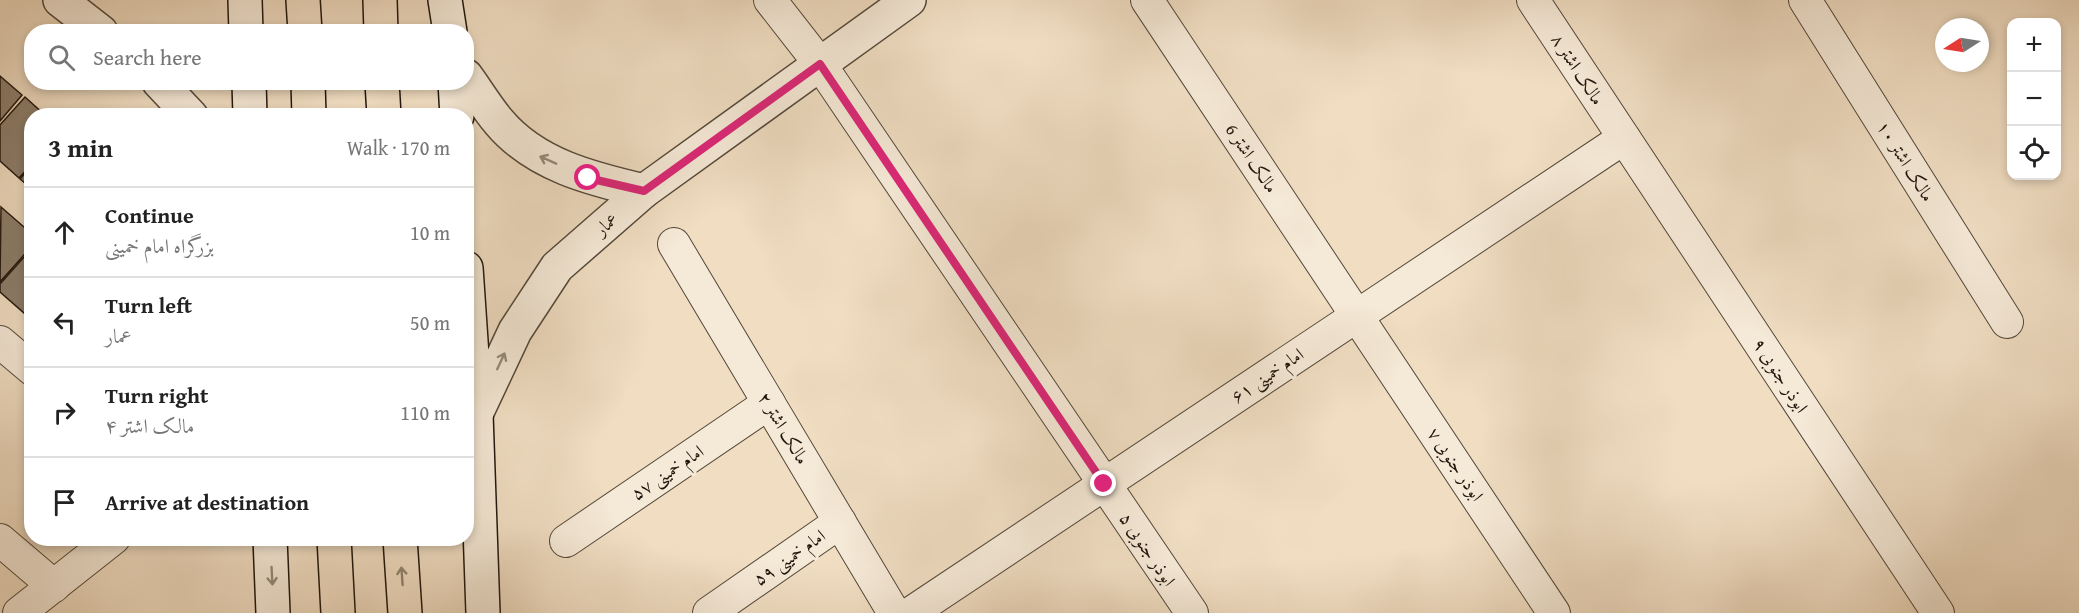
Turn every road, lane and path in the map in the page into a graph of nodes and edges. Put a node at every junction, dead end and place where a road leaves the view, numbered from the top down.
1 (60, 0) edge
2 (245, 0) edge
3 (303, 0) edge
4 (380, 0) edge
5 (446, 0) edge
6 (770, 0) edge
7 (909, 0) edge
8 (1147, 0) edge
9 (1533, 0) edge
10 (1805, 0) edge
11 (91, 24) edge
12 (246, 24) edge
13 (304, 24) edge
14 (381, 24) edge
15 (449, 24) edge
16 (820, 64) junction
17 (474, 87) edge
18 (167, 90) edge
19 (249, 90) edge
20 (308, 90) edge
21 (382, 90) edge
22 (455, 90) edge
23 (183, 108) edge
24 (250, 108) edge
25 (309, 108) edge
26 (384, 108) edge
27 (456, 108) edge
28 (1624, 138) junction
29 (644, 191) junction
30 (674, 244) dead end
31 (1357, 316) junction
32 (2007, 322) dead end
33 (0, 342) edge
34 (24, 362) edge
35 (474, 385) edge
36 (769, 403) junction
37 (476, 414) junction
38 (1104, 484) junction
39 (840, 522) junction
40 (0, 540) edge
41 (566, 541) dead end
42 (104, 546) edge
43 (270, 546) edge
44 (334, 546) edge
45 (401, 546) edge
46 (54, 586) junction
47 (19, 613) edge
48 (273, 613) edge
49 (338, 613) edge
50 (405, 613) edge
51 (483, 613) edge
52 (709, 613) edge
53 (894, 613) edge
54 (911, 613) edge
55 (1192, 613) edge
56 (1554, 613) edge
57 (1938, 613) edge

1 - 11 street
2 - 12 street
3 - 13 highway
4 - 14 highway
5 - 15 street
6 - 16 street, ابوذر جنوبی ۵
7 - 16 street, عمار
8 - 31 street, مالک اشتر 6
9 - 28 street, مالک اشتر ۸
10 - 32 street, مالک اشتر ۱۰
16 - 29 street, عمار
16 - 38 street, ابوذر جنوبی ۵
29 -> 17 street
18 - 23 street
19 - 24 street
20 - 25 highway
21 - 26 highway
22 - 27 street
28 - 31 street, امام خمینی ۶۱
28 - 57 street, ابوذر جنوبی ۹
37 -> 29 street, عمار
30 - 36 street, مالک اشتر ۲
31 - 38 street, امام خمینی ۶۱
31 - 56 street, ابوذر جنوبی ۷
33 - 34 street
35 - 37 street
36 - 39 street, مالک اشتر ۲
36 - 41 street, امام خمینی ۵۷
37 - 51 street
38 - 54 street, امام خمینی ۶۱
38 - 55 street, ابوذر جنوبی ۵
39 - 52 street, امام خمینی ۵۹
39 - 53 street, مالک اشتر ۲
40 - 46 street
42 - 46 street
43 -> 48 street
44 - 49 highway
50 -> 45 highway
46 - 47 street

